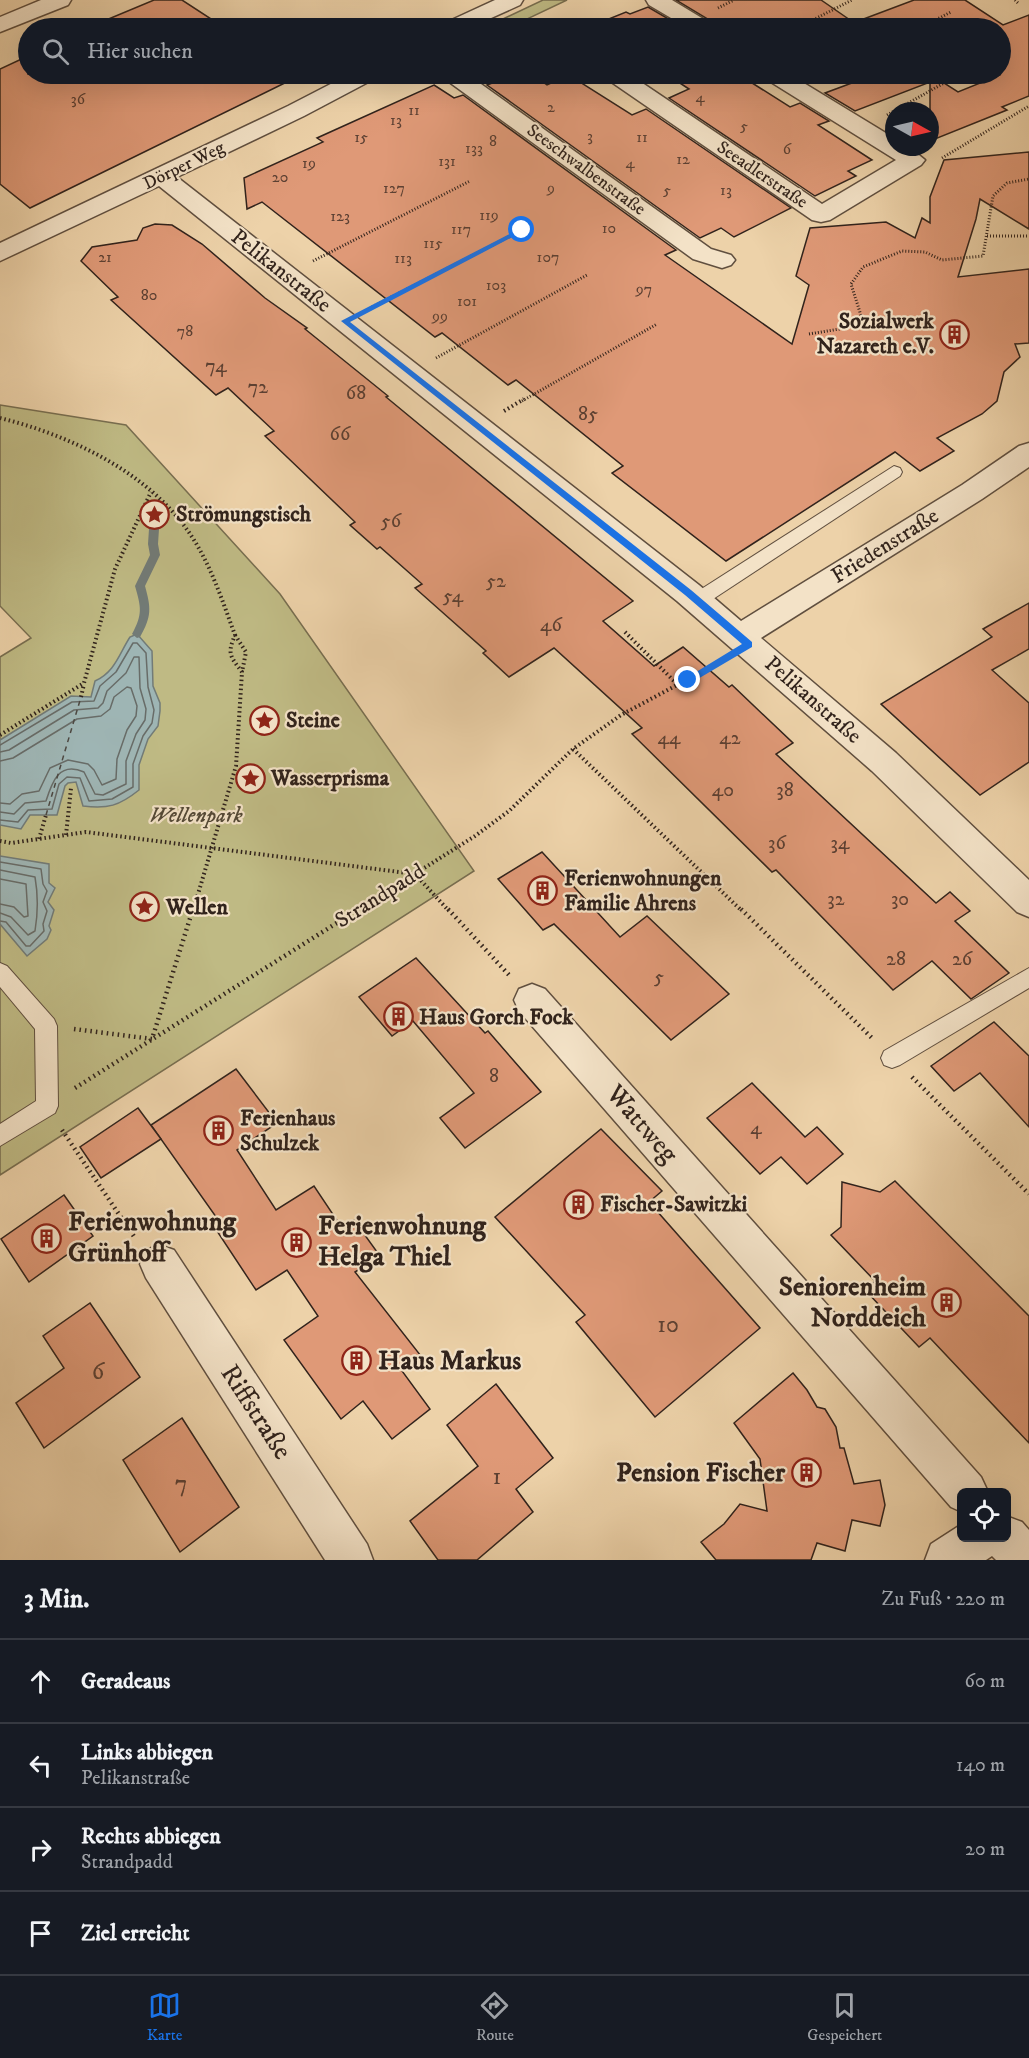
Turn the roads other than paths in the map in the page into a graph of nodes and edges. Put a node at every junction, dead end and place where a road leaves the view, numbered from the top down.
1 (60, 0) edge
2 (657, 0) edge
3 (506, 1) edge
4 (473, 18) edge
5 (686, 18) edge
6 (0, 25) edge
7 (347, 84) edge
8 (467, 84) edge
9 (630, 84) edge
10 (790, 84) edge
11 (162, 177) junction
12 (0, 253) edge
13 (722, 260) dead end
14 (1029, 453) edge
15 (894, 472) dead end
16 (698, 600) junction
17 (744, 641) junction
18 (1029, 902) edge
19 (0, 972) edge
20 (1029, 976) edge
21 (532, 1000) road end
22 (892, 1058) road end
23 (0, 1136) edge
24 (160, 1264) road end
25 (962, 1488) edge
26 (974, 1542) edge
27 (1010, 1542) edge
28 (351, 1560) edge
29 (947, 1560) edge
30 (1026, 1560) edge

1 - 6 street
2 - 5 street
3 - 4 street
7 - 11 street, Dörper Weg
8 - 13 street, Seeschwalbenstraße
9 - 10 street, Seeadlerstraße
11 - 12 street, Dörper Weg
11 - 16 street, Pelikanstraße
14 - 17 street, Friedenstraße
15 - 16 lane
16 - 17 street, Pelikanstraße
17 - 18 street, Pelikanstraße
19 - 23 lane
20 - 22 lane
21 - 25 street, Wattweg
24 - 28 street, Riffstraße
26 - 29 street
27 - 30 street

